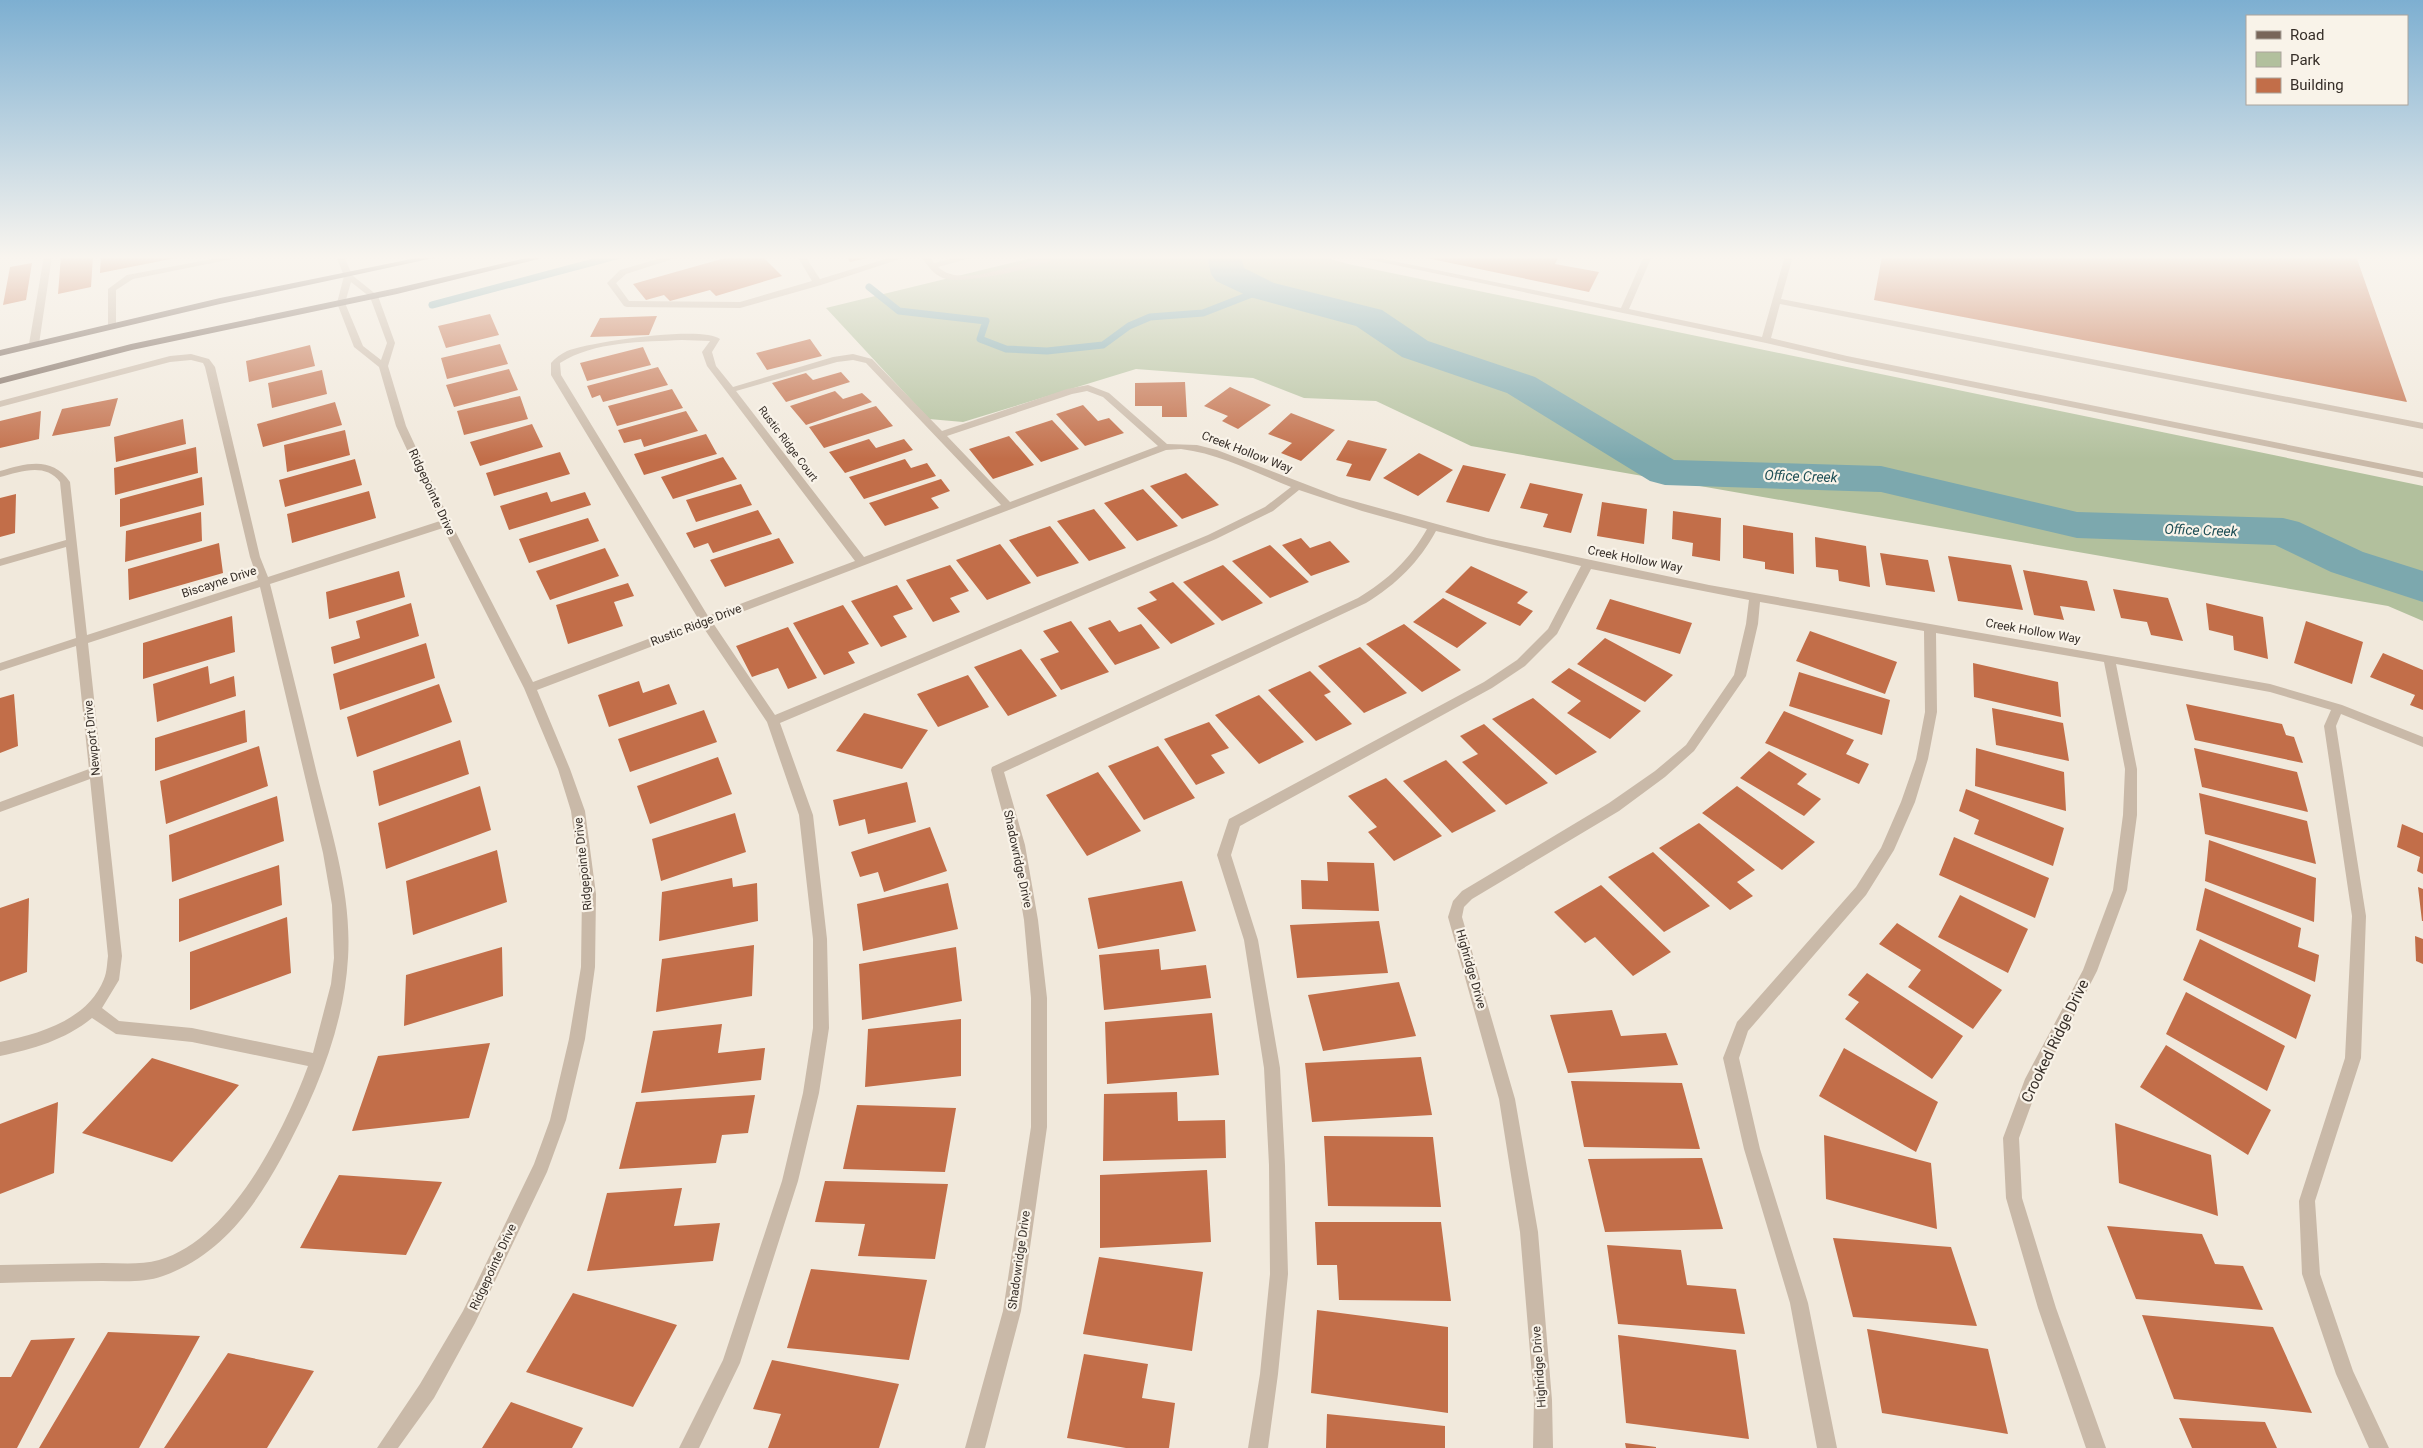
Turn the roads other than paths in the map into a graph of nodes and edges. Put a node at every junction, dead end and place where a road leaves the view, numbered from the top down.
1 (37, 324) edge
2 (119, 324) edge
3 (243, 324) edge
4 (349, 324) edge
5 (384, 324) edge
6 (1686, 324) edge
7 (1771, 324) edge
8 (1894, 324) edge
9 (112, 325) joint
10 (1766, 340) junction
11 (34, 344) junction
12 (0, 353) edge
13 (384, 366) junction
14 (0, 381) edge
15 (731, 390) junction
16 (0, 404) edge
17 (2423, 426) edge
18 (941, 435) junction
19 (1165, 447) junction
20 (0, 474) edge
21 (2423, 475) edge
22 (1298, 486) junction
23 (1008, 506) junction
24 (446, 523) junction
25 (1433, 528) junction
26 (71, 542) junction
27 (862, 562) junction
28 (0, 563) edge
29 (1588, 564) junction
30 (264, 582) junction
31 (1755, 596) junction
32 (706, 622) junction
33 (1930, 627) junction
34 (83, 640) junction
35 (2109, 658) junction
36 (0, 667) edge
37 (530, 688) junction
38 (2338, 708) junction
39 (772, 721) junction
40 (2423, 742) edge
41 (95, 772) junction
42 (0, 807) edge
43 (92, 1010) junction
44 (0, 1049) edge
45 (316, 1061) junction
46 (0, 1274) edge
47 (387, 1448) edge
48 (689, 1448) edge
49 (975, 1448) edge
50 (1258, 1448) edge
51 (1543, 1448) edge
52 (1827, 1448) edge
53 (2096, 1448) edge
54 (2379, 1448) edge

1 - 11 street
2 - 9 main road
3 - 14 main road
4 - 13 street
5 - 13 street
6 - 10 street
7 - 10 street
8 - 17 street
9 - 11 main road
10 - 21 street
11 - 12 main road
13 - 24 street, Ridgepointe Drive
15 - 18 street
15 - 27 street, Rustic Ridge Court
15 - 32 street, Rustic Ridge Court
16 - 30 street
18 - 19 street
18 - 23 street
19 - 22 street, Creek Hollow Way
19 - 23 street, Creek Hollow Way
20 - 26 street, Newport Drive
22 - 25 street, Creek Hollow Way
22 - 39 street
23 - 27 street, Creek Hollow Way
24 - 30 street, Biscayne Drive
24 - 37 street, Ridgepointe Drive
25 - 29 street, Creek Hollow Way
25 - 49 street, Shadowridge Drive
26 - 28 street
26 - 34 street, Newport Drive
27 - 32 street, Rustic Ridge Drive
29 - 31 street, Creek Hollow Way
29 - 50 street
30 - 34 street, Biscayne Drive
30 - 45 street
31 - 33 street, Creek Hollow Way
31 - 51 street, Highridge Drive
32 - 37 street, Rustic Ridge Drive
32 - 39 street
33 - 35 street, Creek Hollow Way
33 - 52 street
34 - 36 street, Biscayne Drive
34 - 41 street, Newport Drive
35 - 38 street, Creek Hollow Way
35 - 53 street, Crooked Ridge Drive
37 - 47 street, Ridgepointe Drive
38 - 40 street, Creek Hollow Way
38 - 54 street
39 - 48 street
41 - 42 street
41 - 43 street, Newport Drive
43 - 44 street, Newport Drive
43 - 45 street
45 - 46 street

